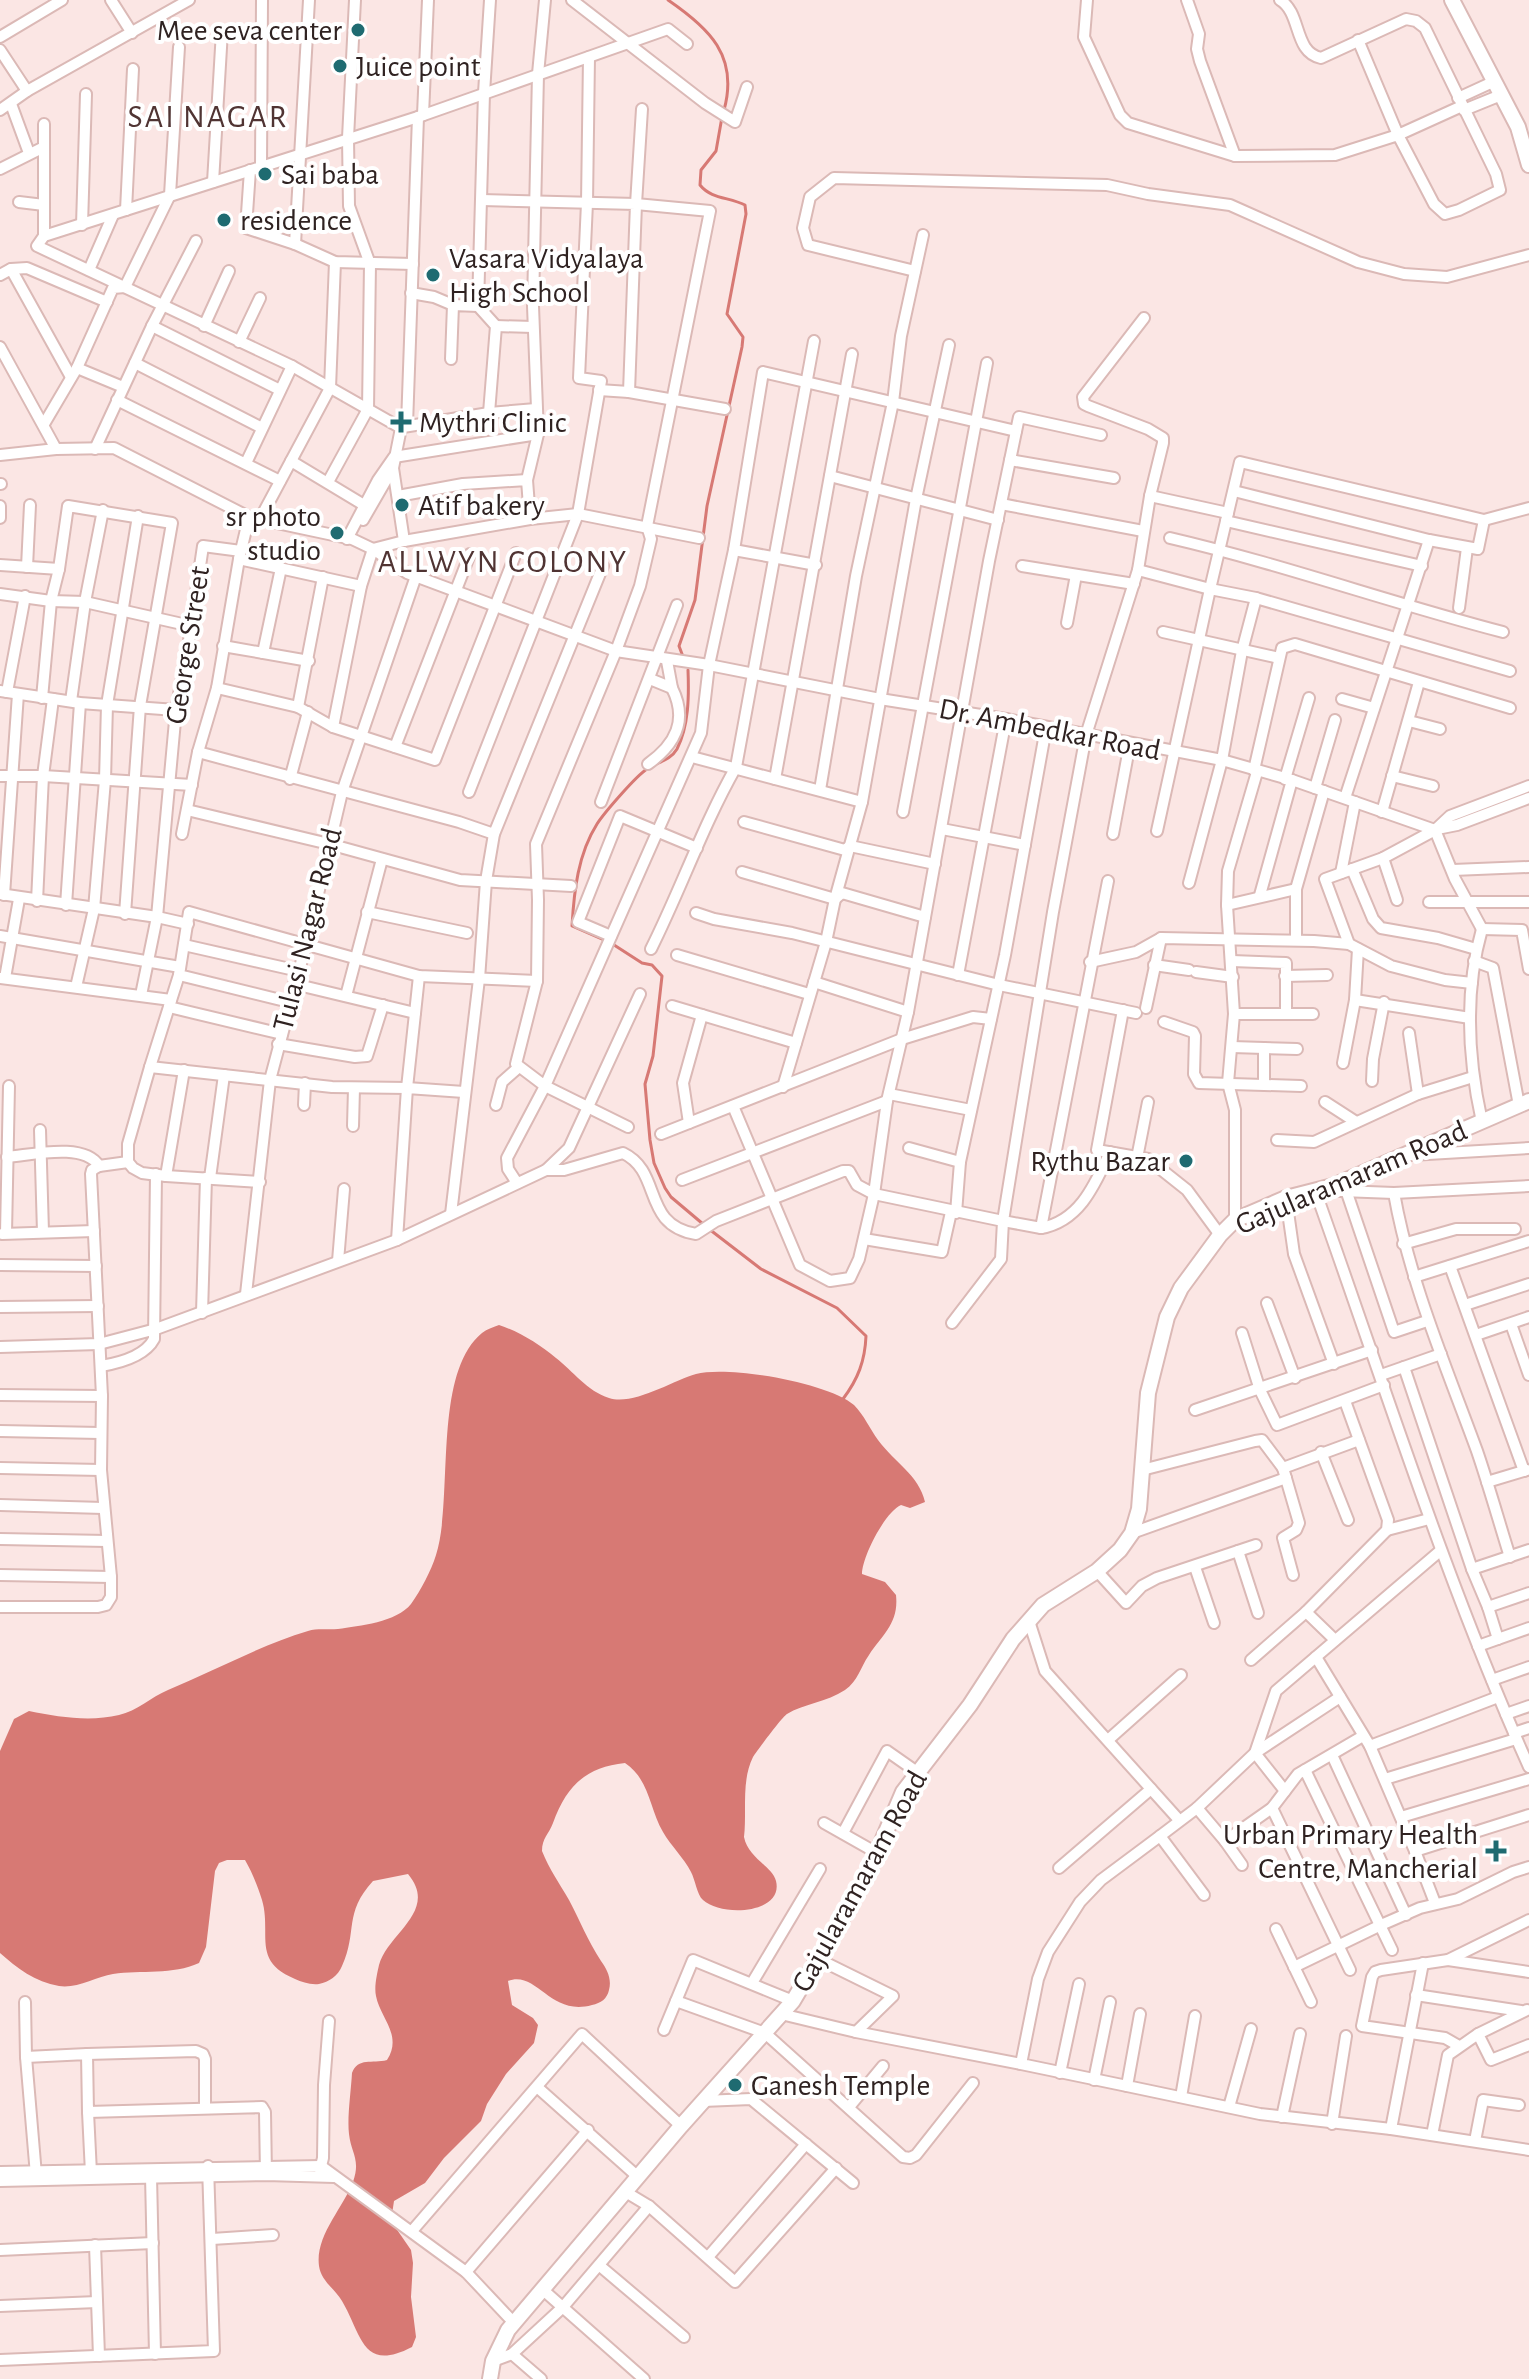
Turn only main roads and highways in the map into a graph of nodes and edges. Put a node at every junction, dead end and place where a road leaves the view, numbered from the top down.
1 (1452, 0) edge
2 (1529, 165) edge
3 (1525, 1099) edge
4 (490, 2379) edge

1 - 2 main road
3 - 4 main road, Gajularamaram Road

